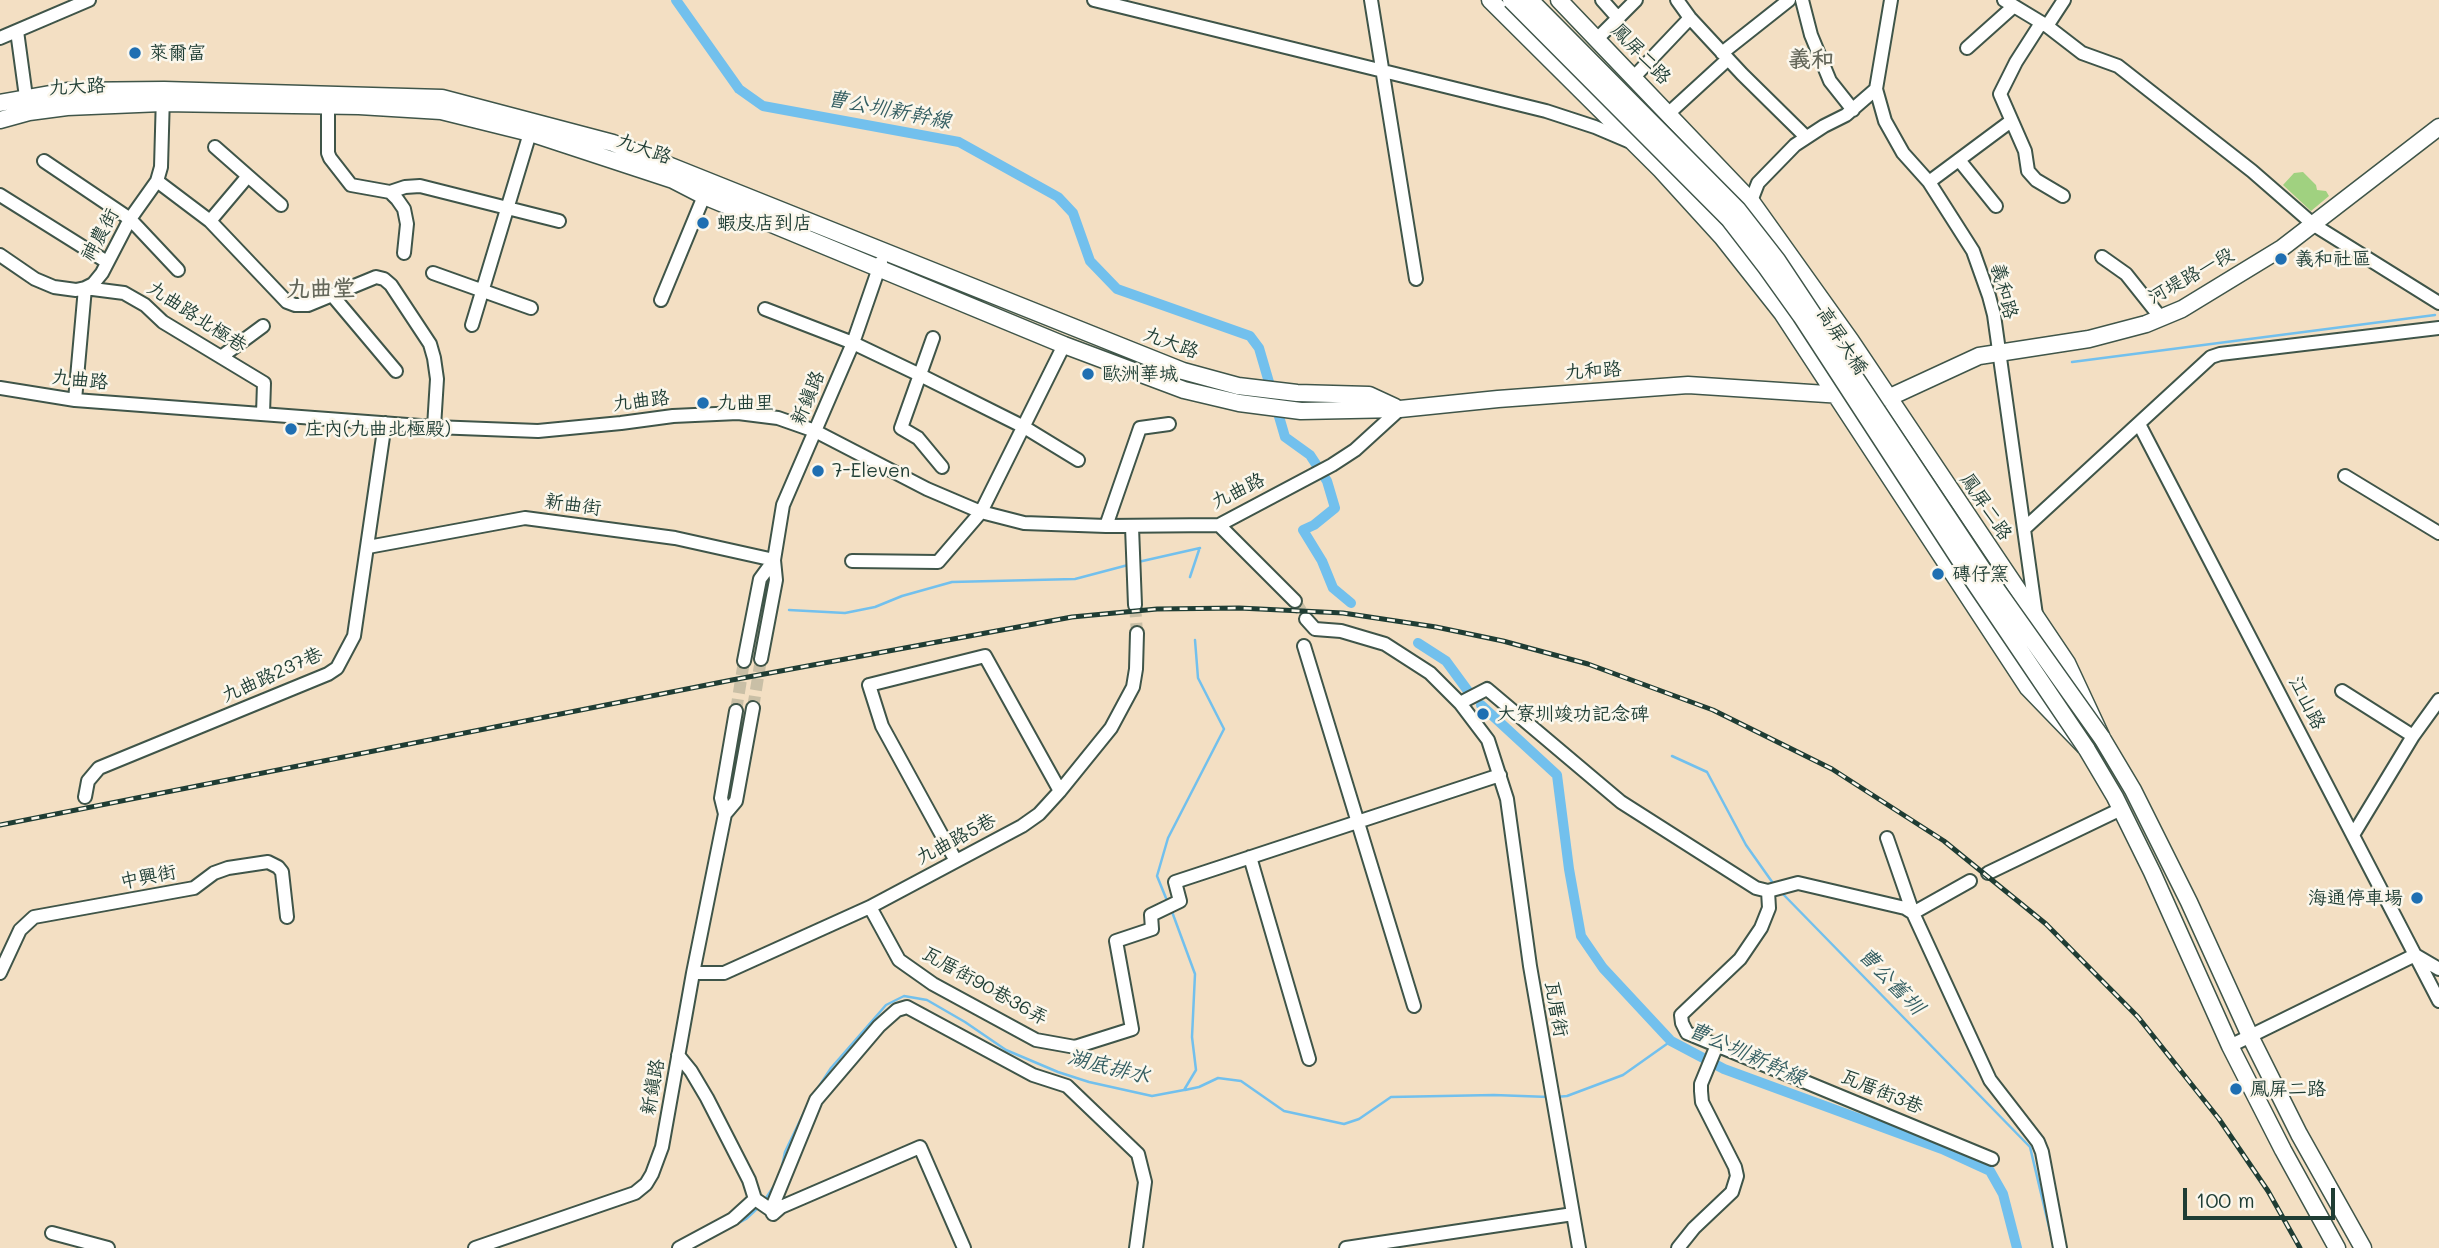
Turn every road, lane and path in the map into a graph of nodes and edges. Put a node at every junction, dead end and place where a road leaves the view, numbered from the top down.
1 (89, 0) edge
2 (1094, 0) edge
3 (1371, 0) edge
4 (1490, 0) edge
5 (1511, 0) edge
6 (1530, 0) edge
7 (1559, 0) edge
8 (1602, 0) edge
9 (1636, 0) edge
10 (1677, 0) edge
11 (1789, 0) edge
12 (1802, 0) edge
13 (1891, 0) edge
14 (2064, 0) edge
15 (2009, 3) edge
16 (1618, 18) junction
17 (1690, 18) junction
18 (2044, 25) junction
19 (17, 31) junction
20 (0, 38) edge
21 (1597, 39) junction
22 (1967, 48) dead end
23 (1725, 56) junction
24 (1383, 70) junction
25 (1634, 77) junction
26 (1876, 89) junction
27 (26, 97) junction
28 (163, 97) junction
29 (0, 103) edge
30 (328, 105) junction
31 (1853, 110) junction
32 (1669, 113) junction
33 (0, 120) edge
34 (2011, 121) junction
35 (2439, 127) edge
36 (530, 133) junction
37 (1806, 137) junction
38 (1634, 144) junction
39 (215, 147) dead end
40 (1959, 160) junction
41 (44, 161) dead end
42 (248, 176) junction
43 (158, 181) junction
44 (1929, 182) junction
45 (390, 192) junction
46 (0, 195) edge
47 (704, 196) junction
48 (2063, 196) dead end
49 (1751, 201) junction
50 (281, 205) dead end
51 (1996, 206) dead end
52 (508, 208) junction
53 (130, 219) junction
54 (210, 221) junction
55 (559, 221) dead end
56 (2314, 225) junction
57 (1721, 237) junction
58 (885, 252) junction
59 (404, 253) dead end
60 (0, 255) edge
61 (2102, 257) dead end
62 (107, 262) junction
63 (878, 268) junction
64 (178, 270) dead end
65 (433, 273) dead end
66 (1416, 279) dead end
67 (85, 288) junction
68 (483, 292) junction
69 (332, 295) junction
70 (661, 300) dead end
71 (2439, 303) edge
72 (531, 309) dead end
73 (765, 309) dead end
74 (2161, 318) junction
75 (472, 325) dead end
76 (264, 326) dead end
77 (2439, 328) edge
78 (933, 338) dead end
79 (853, 343) junction
80 (1064, 345) junction
81 (1998, 354) junction
82 (221, 357) junction
83 (396, 371) dead end
84 (920, 375) junction
85 (0, 388) edge
86 (1833, 393) junction
87 (1239, 394) junction
88 (1888, 397) junction
89 (75, 400) junction
90 (1401, 410) junction
91 (263, 414) junction
92 (385, 423) junction
93 (1169, 424) dead end
94 (2139, 424) junction
95 (1024, 426) junction
96 (434, 427) junction
97 (815, 431) junction
98 (1078, 460) dead end
99 (942, 467) dead end
100 (2345, 476) dead end
101 (981, 512) junction
102 (1219, 525) junction
103 (1106, 526) junction
104 (1132, 527) junction
105 (2025, 528) junction
106 (2439, 533) edge
107 (368, 547) junction
108 (774, 560) junction
109 (852, 561) dead end
110 (1295, 601) tunnel mouth
111 (1135, 605) tunnel mouth
112 (1306, 619) tunnel mouth
113 (2036, 619) junction
114 (1137, 633) tunnel mouth
115 (1304, 646) dead end
116 (761, 659) tunnel mouth
117 (744, 661) tunnel mouth
118 (2343, 691) dead end
119 (2439, 700) edge
120 (1460, 703) junction
121 (753, 708) tunnel mouth
122 (736, 711) tunnel mouth
123 (2413, 736) junction
124 (2102, 738) junction
125 (2086, 748) junction
126 (1500, 775) junction
127 (1060, 791) junction
128 (85, 797) dead end
129 (2121, 809) junction
130 (725, 814) junction
131 (1358, 821) junction
132 (2353, 835) junction
133 (1886, 838) dead end
134 (1250, 857) junction
135 (956, 861) junction
136 (1988, 873) dead end
137 (1970, 880) dead end
138 (1771, 890) junction
139 (870, 907) junction
140 (1913, 913) junction
141 (287, 916) dead end
142 (2415, 955) junction
143 (2439, 969) edge
144 (0, 973) edge
145 (693, 973) junction
146 (2439, 1000) edge
147 (1414, 1006) dead end
148 (2251, 1038) junction
149 (2230, 1046) junction
150 (1716, 1048) junction
151 (678, 1055) junction
152 (1309, 1059) dead end
153 (1992, 1159) dead end
154 (755, 1199) junction
155 (771, 1210) junction
156 (1573, 1214) junction
157 (52, 1233) dead end
158 (108, 1248) edge
159 (475, 1248) edge
160 (679, 1248) edge
161 (964, 1248) edge
162 (1136, 1248) edge
163 (1346, 1248) edge
164 (1579, 1248) edge
165 (1678, 1248) edge
166 (2060, 1248) edge
167 (2337, 1248) edge
168 (2363, 1248) edge

1 - 19 street
2 - 24 street
3 - 24 street
4 - 38 main road
5 - 125 main road, 高屏大橋, bridge
6 - 124 main road, 高屏大橋, bridge
7 - 21 main road, 鳳屏二路
8 - 16 street
9 - 16 street
10 - 17 street
11 - 23 street
12 - 31 street
13 - 26 street, 義和路
14 - 18 street
15 - 18 street
15 - 22 street
16 - 21 street
17 - 23 street
17 - 25 street
18 - 34 street
18 - 56 street
19 - 20 street
19 - 27 street
21 - 25 main road, 鳳屏二路
23 - 32 street
23 - 37 street
24 - 38 street
24 - 66 street
25 - 32 main road, 鳳屏二路
26 - 31 street
26 - 44 street, 義和路
27 - 28 main road, 九大路
27 - 29 main road, 九大路
28 - 30 main road, 九大路
28 - 33 main road, 九大路
28 - 43 street
28 - 58 main road, 九大路
30 - 36 main road, 九大路
30 - 45 street
31 - 37 street
32 - 49 main road, 鳳屏二路
34 - 40 street
34 - 48 street
35 - 56 main road, 河堤路一段
36 - 47 main road, 九大路
36 - 52 street
37 - 49 street
38 - 57 main road
39 - 42 street
40 - 44 street
40 - 51 street
41 - 53 street
42 - 50 street
42 - 54 street
43 - 53 street, 神農街
43 - 54 street
44 - 81 street, 義和路
45 - 52 street
45 - 59 street
46 - 62 street
47 - 63 main road, 九大路
47 - 70 street
49 - 57 street
49 - 88 main road, 鳳屏二路
52 - 55 street
52 - 68 street
53 - 62 street, 神農街
53 - 64 street
54 - 69 street
56 - 71 street
56 - 74 main road, 河堤路一段
57 - 86 main road
58 - 63 street, 新鎮路
58 - 87 main road, 九大路
60 - 67 street, 九曲路北極巷
61 - 74 street
62 - 67 street, 神農街
63 - 79 street, 新鎮路
63 - 80 main road, 九大路
65 - 68 street
67 - 82 street, 九曲路北極巷
67 - 89 street, 神農街
68 - 72 street
68 - 75 street
69 - 83 street
69 - 96 street
73 - 79 street
74 - 81 main road, 河堤路一段
76 - 82 street
77 - 94 street
78 - 84 street
79 - 84 street
79 - 97 street, 新鎮路
80 - 87 main road, 九大路
80 - 95 street
81 - 88 main road, 河堤路一段
81 - 105 street, 義和路
82 - 91 street, 九曲路北極巷
84 - 95 street
84 - 99 street
85 - 89 street, 九曲路
86 - 88 main road, 九和路
86 - 90 main road, 九和路
86 - 125 main road
87 - 90 main road, 九和路
87 - 90 main road
88 - 113 main road, 鳳屏二路
89 - 91 street, 九曲路
90 - 102 street, 九曲路
91 - 92 street, 九曲路
92 - 96 street, 九曲路
92 - 107 street, 九曲路237巷
93 - 103 street
94 - 105 street
94 - 132 street, 江山路
95 - 98 street
95 - 101 street
96 - 97 street, 九曲路
97 - 101 street, 九曲路
97 - 108 street, 新鎮路
100 - 106 street
101 - 103 street, 九曲路
101 - 109 street
102 - 104 street, 九曲路
102 - 110 street
103 - 104 street, 九曲路
104 - 111 street
105 - 113 street, 義和路
107 - 108 street, 新曲街
107 - 128 street, 九曲路237巷
108 - 116 street, 新鎮路
108 - 117 street, 新鎮路
112 - 120 street, 瓦厝街
113 - 124 main road, 鳳屏二路
114 - 127 street, 九曲路5巷
115 - 131 street
118 - 123 street
119 - 123 street
120 - 126 street, 瓦厝街
120 - 138 street
121 - 130 street, 新鎮路
122 - 130 street, 新鎮路
123 - 132 street
124 - 148 main road, 鳳屏二路
125 - 129 main road
126 - 131 street
126 - 156 street, 瓦厝街
127 - 135 street, 九曲路5巷
127 - 135 street
129 - 136 street
129 - 149 main road
130 - 145 street, 新鎮路
131 - 134 street
131 - 147 street
132 - 142 street, 江山路
133 - 140 street
134 - 139 street, 瓦厝街90巷36弄
134 - 152 street
135 - 139 street, 九曲路5巷
137 - 140 street
138 - 140 street
138 - 150 street, 瓦厝街3巷
139 - 145 street, 九曲路5巷
140 - 166 street
141 - 144 street, 中興街
142 - 143 street
142 - 146 street, 江山路
142 - 148 street
145 - 151 street, 新鎮路
148 - 149 street
148 - 168 main road, 鳳屏二路
149 - 167 main road
150 - 153 street, 瓦厝街3巷
150 - 165 street
151 - 154 street
151 - 159 street, 新鎮路
154 - 155 street
154 - 160 street
155 - 161 street
155 - 162 street
156 - 163 street
156 - 164 street, 瓦厝街
157 - 158 street

